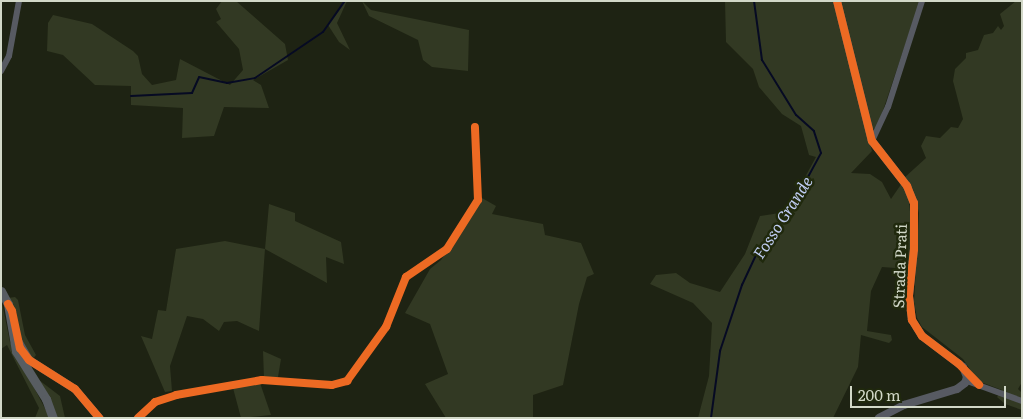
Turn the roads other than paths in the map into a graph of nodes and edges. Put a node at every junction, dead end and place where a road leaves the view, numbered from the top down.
1 (19, 1) edge
2 (837, 1) edge
3 (922, 1) edge
4 (1, 71) edge
5 (475, 126) dead end
6 (872, 141) junction
7 (1, 291) edge
8 (8, 304) junction
9 (965, 370) junction
10 (967, 381) junction
11 (979, 385) junction
12 (956, 388) junction
13 (1022, 401) edge
14 (53, 418) edge
15 (99, 418) edge
16 (138, 418) edge
17 (879, 418) edge

1 - 4 street
2 - 6 street
3 - 6 street
5 - 16 street
6 - 9 street, Strada Prati
7 - 8 main road
8 - 14 main road
8 - 15 street
9 - 10 street
9 - 11 street
10 - 11 street
10 - 12 street
11 - 12 street
11 - 13 street
12 - 17 street

